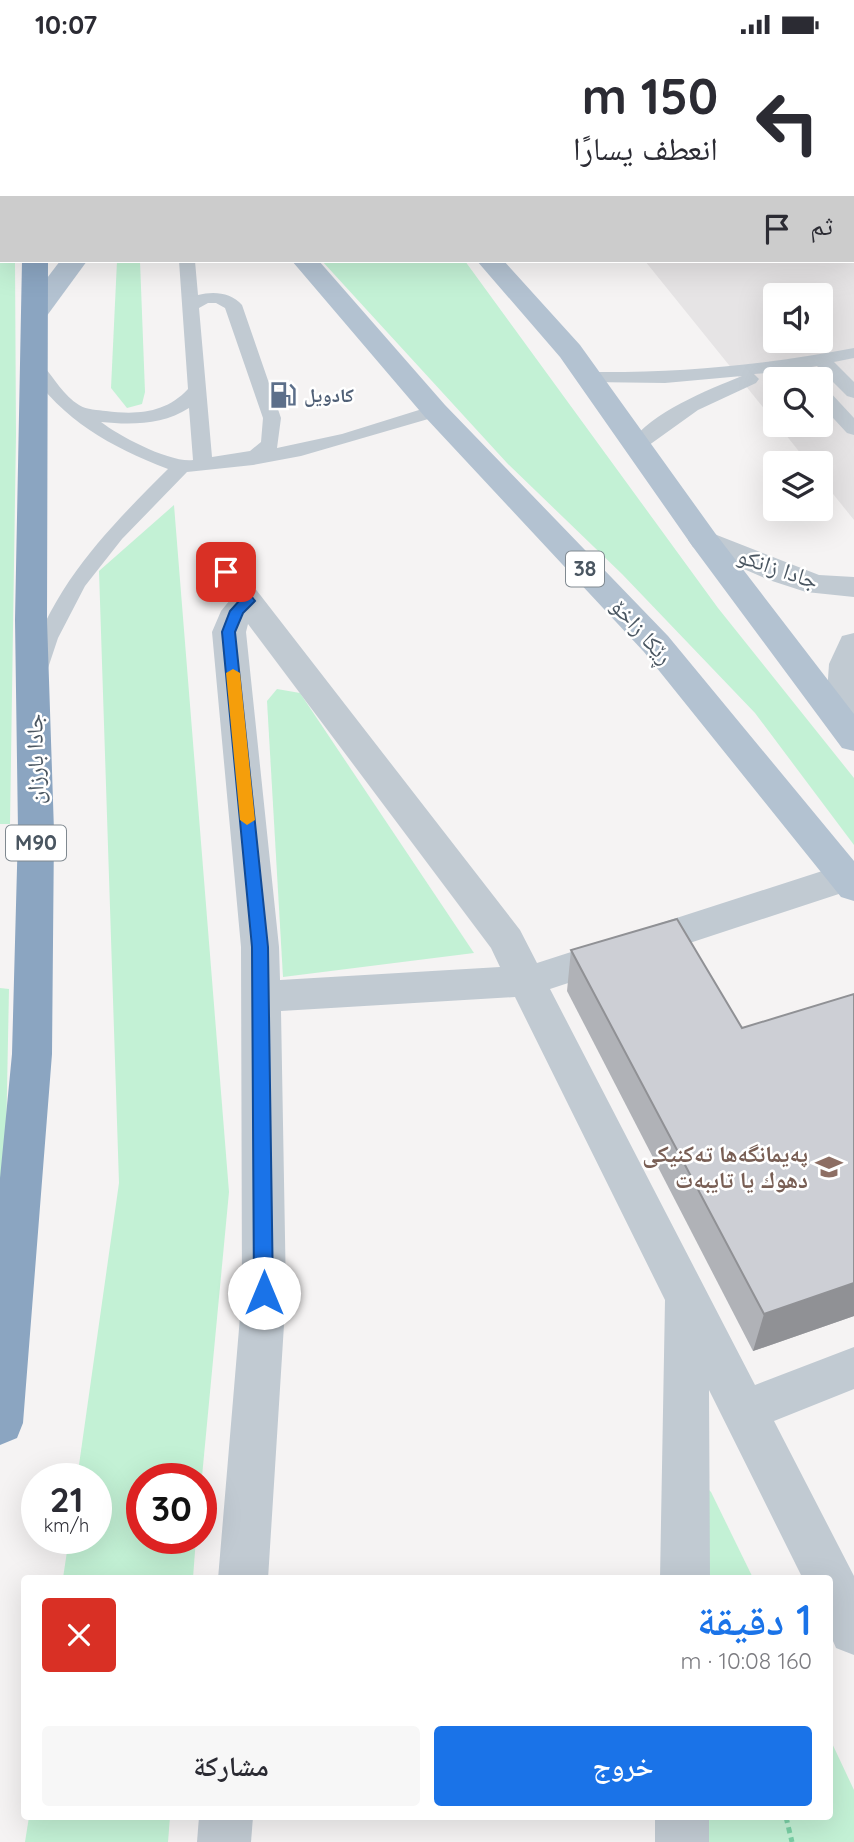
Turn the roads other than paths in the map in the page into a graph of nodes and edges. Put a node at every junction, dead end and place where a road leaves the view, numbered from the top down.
1 (36, 263) edge
2 (72, 263) edge
3 (306, 263) edge
4 (492, 263) edge
5 (187, 265) edge
6 (225, 300) junction
7 (190, 307) junction
8 (36, 311) junction
9 (854, 353) edge
10 (821, 359) junction
11 (785, 366) junction
12 (36, 368) junction
13 (589, 377) junction
14 (197, 390) junction
15 (854, 392) edge
16 (833, 407) edge
17 (436, 411) junction
18 (75, 412) junction
19 (854, 429) edge
20 (638, 444) junction
21 (253, 459) junction
22 (203, 465) junction
23 (181, 467) junction
24 (704, 540) junction
25 (817, 585) junction
26 (854, 587) edge
27 (854, 639) edge
28 (854, 644) edge
29 (33, 690) junction
30 (848, 731) edge
31 (850, 882) edge
32 (527, 981) junction
33 (260, 997) junction
34 (687, 1295) junction
35 (854, 1368) edge
36 (745, 1410) junction
37 (0, 1423) edge
38 (243, 1575) edge
39 (685, 1575) edge
40 (827, 1575) edge
41 (833, 1587) edge
42 (854, 1630) edge
43 (226, 1820) edge
44 (682, 1820) edge
45 (224, 1842) edge
46 (682, 1842) edge

1 - 8 highway, جادا بارزان / M90
2 - 8 main road
3 - 17 main road, ڕێکا زاخۆ / 38
4 - 13 main road
5 - 6 lane
5 - 7 lane
6 - 7 lane
6 - 21 lane
7 - 14 lane
8 - 12 highway, جادا بارزان / M90
9 - 10 lane
10 - 11 lane
10 - 15 lane
11 - 13 lane
11 - 20 lane
12 - 18 lane
12 - 29 highway, جادا بارزان / M90
13 - 20 main road
14 - 18 lane
14 - 22 lane
16 - 19 lane
17 - 21 lane
17 - 31 main road, ڕێکا زاخۆ / 38
18 - 23 lane
20 - 24 main road
21 - 22 lane
22 - 23 lane
23 - 29 lane
24 - 25 street, جادا زانکو
24 - 30 main road
25 - 26 street, جادا زانکو
25 - 27 street
28 - 30 street
29 - 37 highway, جادا بارزان / M90
31 - 32 street
32 - 33 street
32 - 33 street
32 - 34 street
33 - 38 street
34 - 36 street
34 - 39 street
35 - 36 street
36 - 40 street
41 - 42 street
43 - 45 street
44 - 46 street

